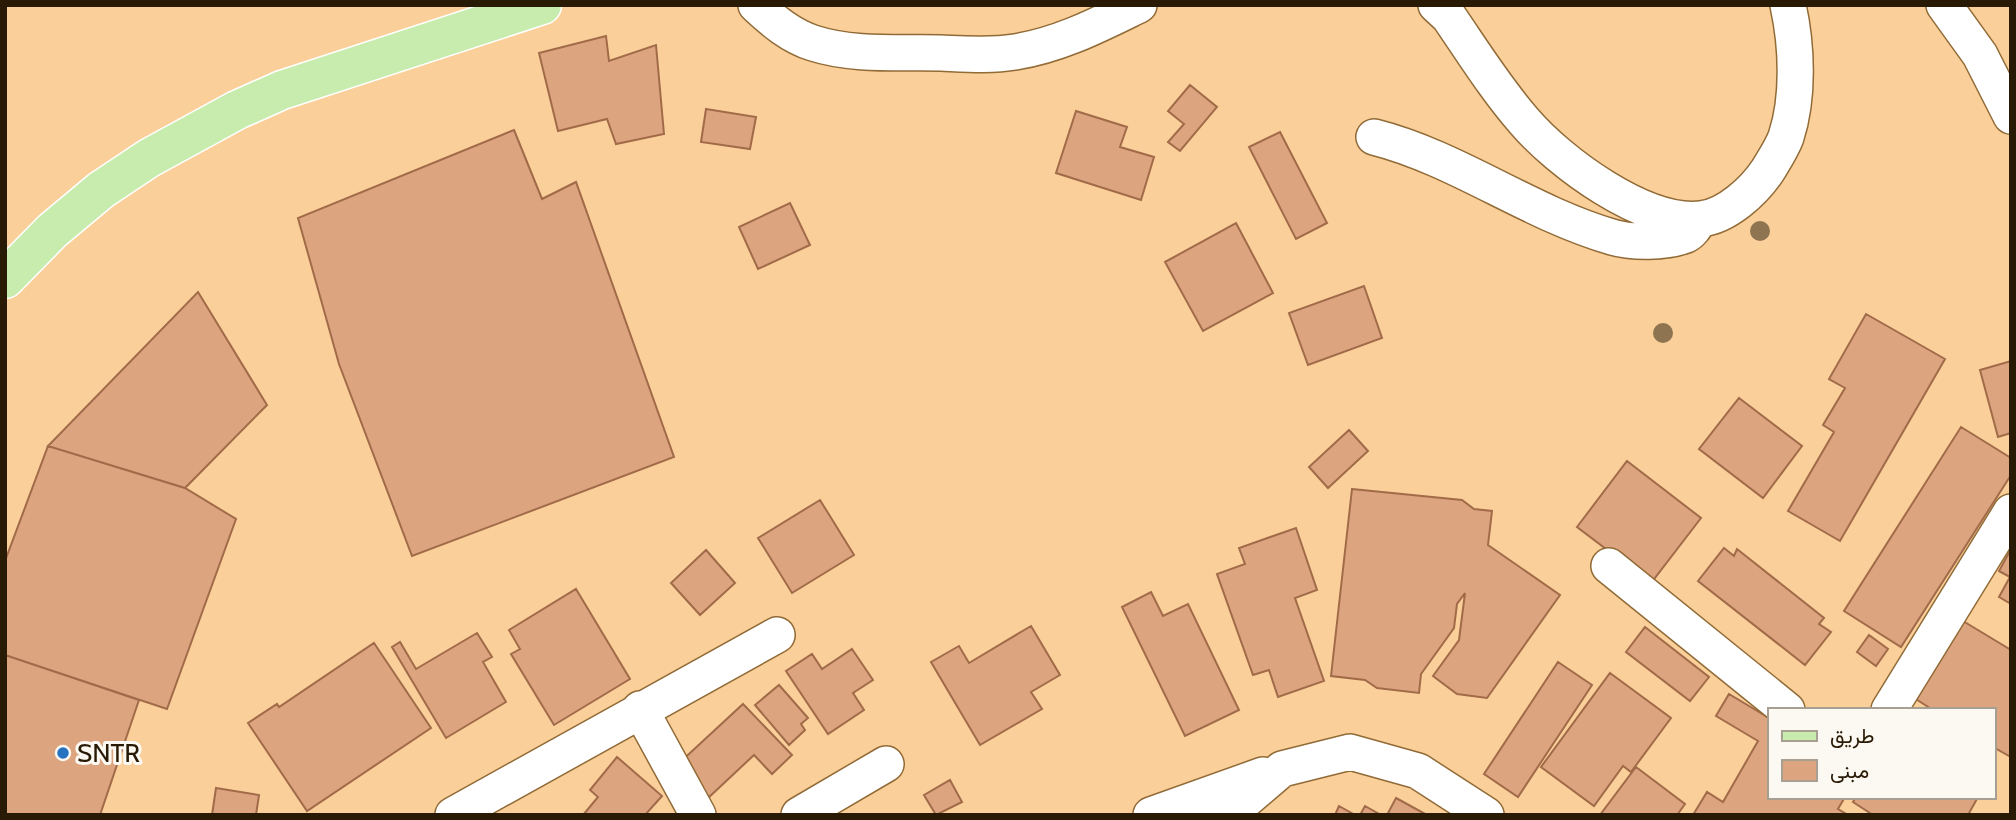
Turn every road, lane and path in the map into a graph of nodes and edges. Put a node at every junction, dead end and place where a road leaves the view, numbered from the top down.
1 (542, 5) edge
2 (756, 5) edge
3 (1139, 5) edge
4 (1436, 5) edge
5 (1788, 5) edge
6 (1944, 5) edge
7 (2011, 116) edge
8 (1374, 137) dead end
9 (1700, 219) junction
10 (5, 279) edge
11 (2011, 512) edge
12 (1609, 566) dead end
13 (778, 635) dead end
14 (1785, 708) edge
15 (1890, 708) edge
16 (640, 709) junction
17 (886, 764) dead end
18 (1282, 769) junction
19 (453, 815) edge
20 (698, 815) edge
21 (799, 815) edge
22 (1150, 815) edge
23 (1228, 815) edge
24 (1486, 815) edge

1 - 10 main road
2 - 3 street
4 - 9 street
5 - 9 street
6 - 7 street
8 - 9 street
11 - 15 street
12 - 14 street
13 - 16 street
16 - 19 street
16 - 20 street
17 - 21 street
18 - 22 street
18 - 23 street
18 - 24 street

